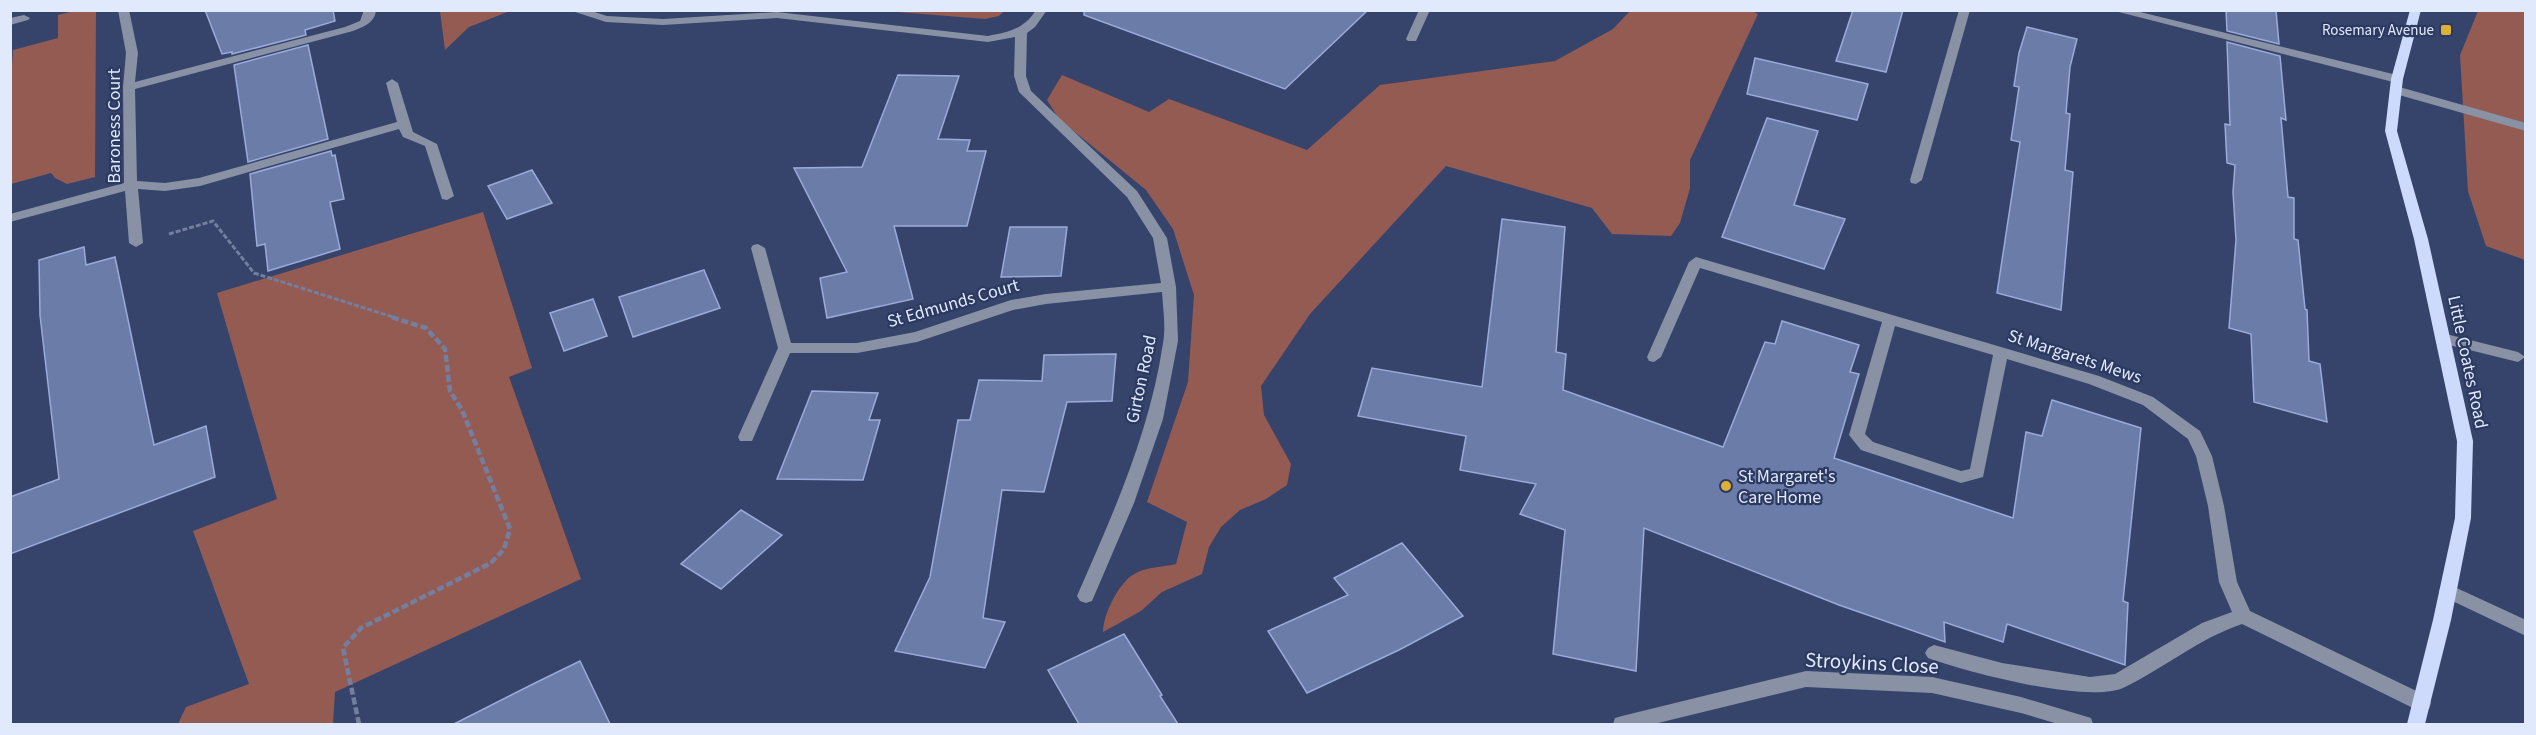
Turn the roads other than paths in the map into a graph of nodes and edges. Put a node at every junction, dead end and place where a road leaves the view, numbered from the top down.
1 (123, 10) edge
2 (370, 10) edge
3 (574, 10) edge
4 (1042, 10) edge
5 (1425, 10) edge
6 (1965, 10) edge
7 (2116, 10) edge
8 (2416, 10) edge
9 (24, 18) dead end
10 (10, 22) edge
11 (1021, 33) junction
12 (1412, 39) dead end
13 (392, 83) dead end
14 (2396, 84) junction
15 (129, 87) junction
16 (405, 124) junction
17 (2526, 127) edge
18 (1916, 180) dead end
19 (131, 185) junction
20 (447, 196) dead end
21 (10, 218) edge
22 (136, 243) road end
23 (758, 248) dead end
24 (1168, 287) junction
25 (1890, 318) junction
26 (2442, 338) junction
27 (784, 348) junction
28 (2001, 352) junction
29 (1654, 357) dead end
30 (2518, 357) dead end
31 (746, 437) dead end
32 (2448, 591) junction
33 (1086, 596) dead end
34 (2243, 616) junction
35 (2526, 629) edge
36 (1934, 653) dead end
37 (2422, 703) junction
38 (1622, 724) edge
39 (2084, 724) edge
40 (2416, 724) edge

1 - 15 street, Baroness Court
2 - 15 street
3 - 11 street
4 - 11 street
5 - 12 street
6 - 18 street
7 - 14 street
8 - 14 main road, Little Coates Road
9 - 10 street
11 - 24 street, Girton Road
13 - 16 street
14 - 17 street
14 - 26 main road, Little Coates Road
15 - 19 street, Baroness Court
16 - 19 street
16 - 20 street
19 - 21 street
19 - 22 street, Baroness Court
23 - 27 street
24 - 27 street, St Edmunds Court
24 - 33 street, Girton Road
25 - 28 street, St Margarets Mews
25 - 28 street
25 - 29 street, St Margarets Mews
26 - 30 street
26 - 32 main road, Little Coates Road
27 - 31 street
28 - 34 street, St Margarets Mews
32 - 35 street
32 - 37 main road, Little Coates Road
34 - 36 street
34 - 37 street
37 - 40 main road, Little Coates Road
38 - 39 street, Stroykins Close

